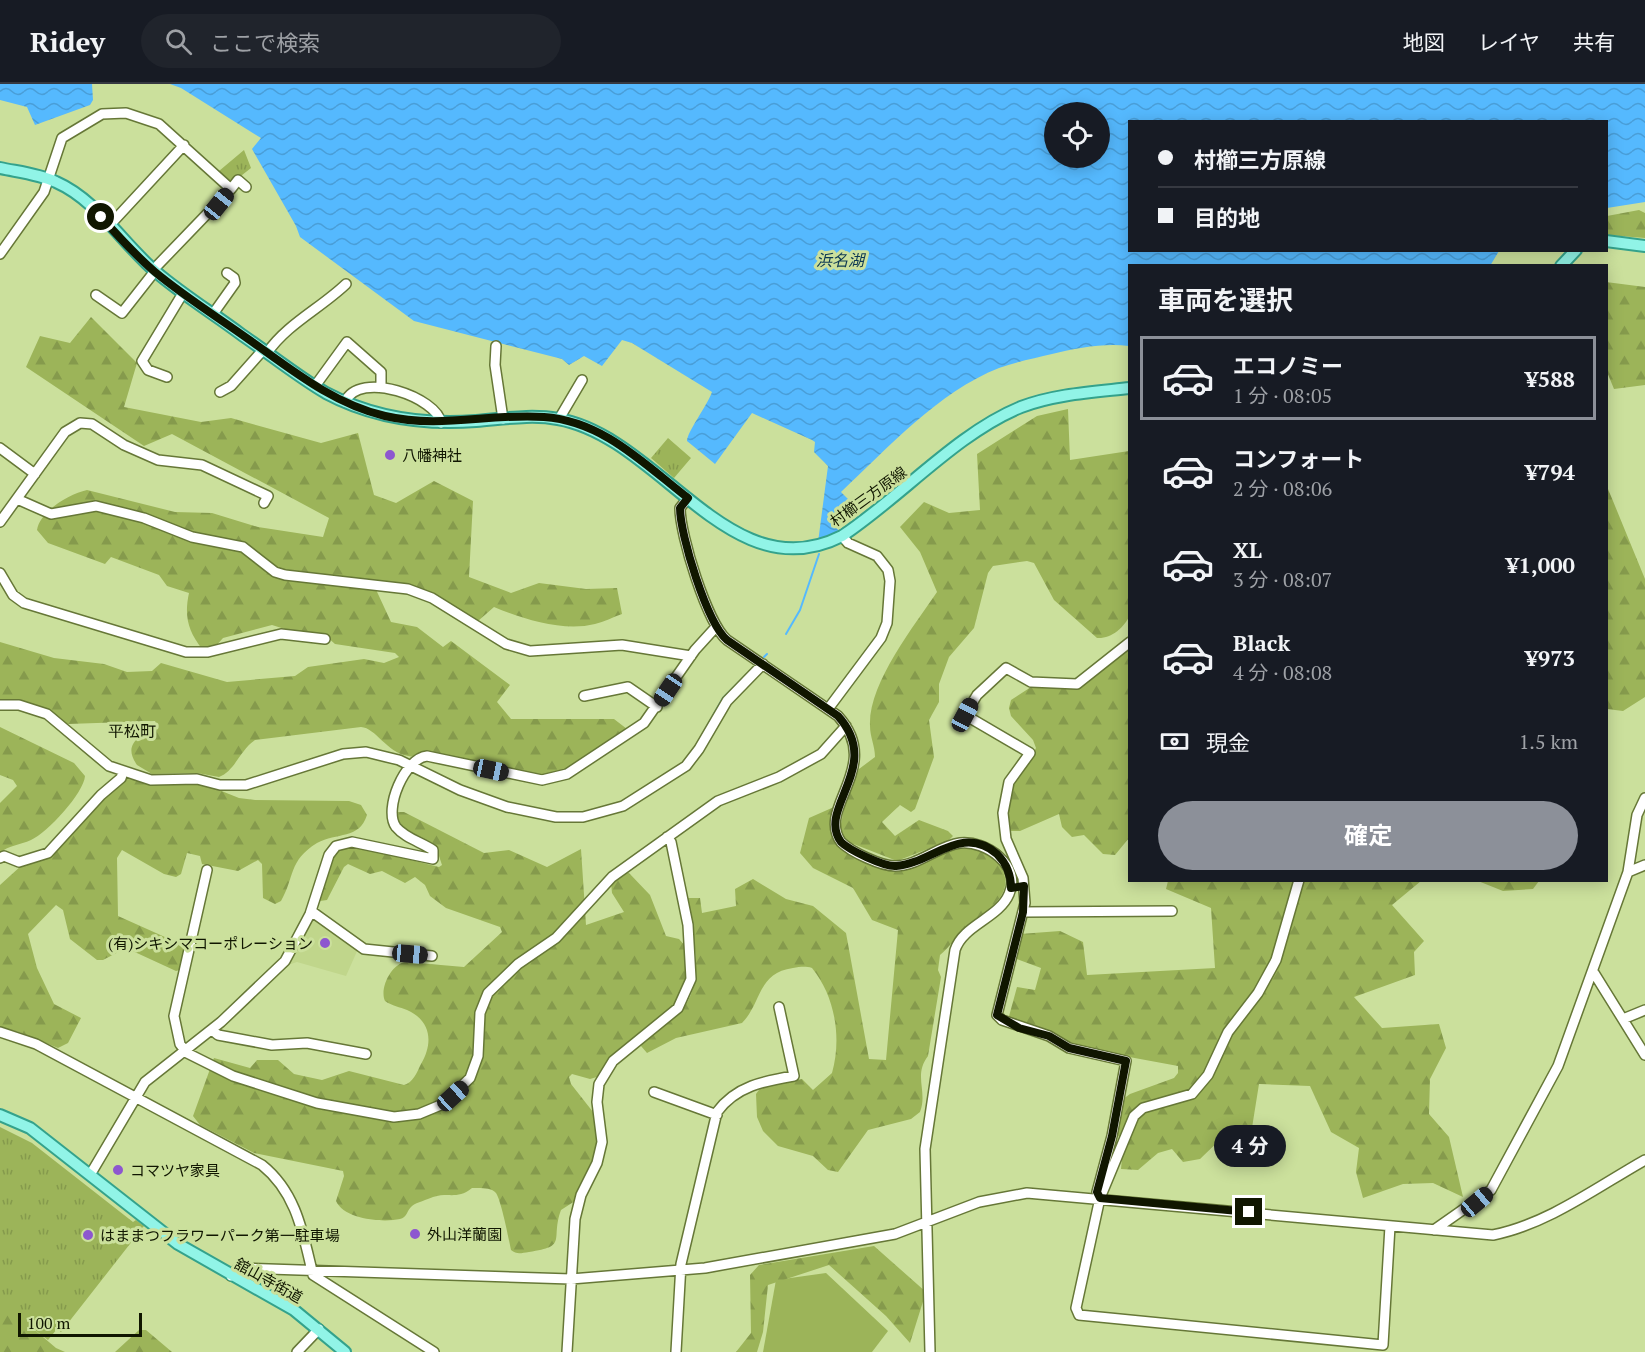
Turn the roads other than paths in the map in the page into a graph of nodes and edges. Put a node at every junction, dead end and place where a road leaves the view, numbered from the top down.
1 (184, 145) junction
2 (0, 170) edge
3 (49, 179) junction
4 (246, 187) dead end
5 (231, 189) junction
6 (109, 226) junction
7 (1608, 241) edge
8 (1645, 246) edge
9 (1574, 252) edge
10 (0, 254) edge
11 (1563, 264) edge
12 (154, 271) junction
13 (227, 273) dead end
14 (346, 284) dead end
15 (183, 293) junction
16 (96, 295) dead end
17 (213, 314) junction
18 (496, 346) dead end
19 (265, 351) junction
20 (167, 376) dead end
21 (582, 380) dead end
22 (315, 386) junction
23 (381, 386) junction
24 (1128, 388) edge
25 (220, 392) dead end
26 (345, 402) junction
27 (503, 418) junction
28 (559, 419) junction
29 (441, 423) junction
30 (0, 448) edge
31 (35, 474) junction
32 (688, 498) junction
33 (16, 499) junction
34 (264, 503) dead end
35 (0, 522) edge
36 (842, 536) junction
37 (0, 573) edge
38 (716, 628) junction
39 (325, 639) dead end
40 (1128, 643) edge
41 (691, 656) junction
42 (763, 664) junction
43 (584, 696) dead end
44 (0, 705) edge
45 (657, 707) junction
46 (828, 709) junction
47 (846, 726) junction
48 (411, 766) junction
49 (123, 772) junction
50 (1645, 798) edge
51 (667, 837) junction
52 (0, 858) edge
53 (1645, 865) edge
54 (207, 870) dead end
55 (1628, 872) junction
56 (1298, 882) edge
57 (1024, 886) junction
58 (1011, 888) junction
59 (311, 911) junction
60 (1172, 911) dead end
61 (1023, 912) junction
62 (432, 956) dead end
63 (1594, 973) junction
64 (779, 1007) dead end
65 (1645, 1010) edge
66 (1623, 1019) junction
67 (212, 1030) junction
68 (0, 1032) edge
69 (184, 1050) junction
70 (366, 1054) dead end
71 (1645, 1055) edge
72 (654, 1092) dead end
73 (135, 1097) junction
74 (0, 1115) edge
75 (717, 1115) junction
76 (1645, 1160) edge
77 (90, 1175) junction
78 (1100, 1198) junction
79 (927, 1222) junction
80 (1390, 1226) junction
81 (1434, 1230) junction
82 (680, 1270) junction
83 (312, 1271) junction
84 (231, 1276) junction
85 (571, 1279) junction
86 (320, 1329) junction
87 (297, 1352) edge
88 (345, 1352) edge
89 (434, 1352) edge
90 (567, 1352) edge
91 (676, 1352) edge
92 (930, 1352) edge

1 - 3 street
1 - 5 street
1 - 6 street
2 - 3 main road, 村櫛三方原線
3 - 6 main road, 村櫛三方原線
3 - 10 street
4 - 5 street
5 - 12 street
6 - 12 main road, 村櫛三方原線
7 - 8 main road
9 - 11 main road
12 - 15 main road, 村櫛三方原線
12 - 16 street
13 - 17 street
14 - 19 street
15 - 17 main road, 村櫛三方原線
15 - 20 street
17 - 19 main road, 村櫛三方原線
18 - 27 street
19 - 22 main road, 村櫛三方原線
19 - 25 street
21 - 28 street
22 - 23 street
22 - 26 main road, 村櫛三方原線
23 - 26 street
23 - 29 street
24 - 36 main road, 村櫛三方原線
26 - 29 main road, 村櫛三方原線
27 - 28 main road, 村櫛三方原線
27 - 29 main road, 村櫛三方原線
28 - 32 main road, 村櫛三方原線
30 - 31 street
31 - 33 street
31 - 34 street
32 - 36 main road, 村櫛三方原線
32 - 38 street
33 - 35 street
33 - 41 street
36 - 46 street
37 - 39 street
38 - 41 street
38 - 42 street
40 - 57 street
41 - 45 street
42 - 46 street
42 - 48 street
43 - 45 street
44 - 49 street
45 - 48 street
46 - 47 street
47 - 51 street
47 - 58 street
48 - 49 street
48 - 59 street
49 - 52 street
50 - 55 street
51 - 69 street
51 - 85 street
53 - 55 street
54 - 69 street
55 - 63 street
56 - 78 street
57 - 58 street
57 - 61 street
58 - 79 street
59 - 62 street
59 - 67 street
60 - 61 street
61 - 78 street
63 - 66 street
63 - 81 street
64 - 75 street
65 - 66 street
66 - 71 street
67 - 69 street
67 - 70 street
68 - 73 street
69 - 73 street
72 - 75 street
73 - 77 street
73 - 83 street
74 - 77 main road, 舘山寺街道
75 - 82 street
76 - 81 street
77 - 84 main road, 舘山寺街道
78 - 79 street
78 - 80 street
78 - 80 street
79 - 82 street
79 - 92 street
80 - 81 street
82 - 85 street
82 - 91 street
83 - 84 street
83 - 85 street
83 - 89 street
84 - 86 main road, 舘山寺街道
85 - 90 street
86 - 87 street
86 - 88 main road, 舘山寺街道

